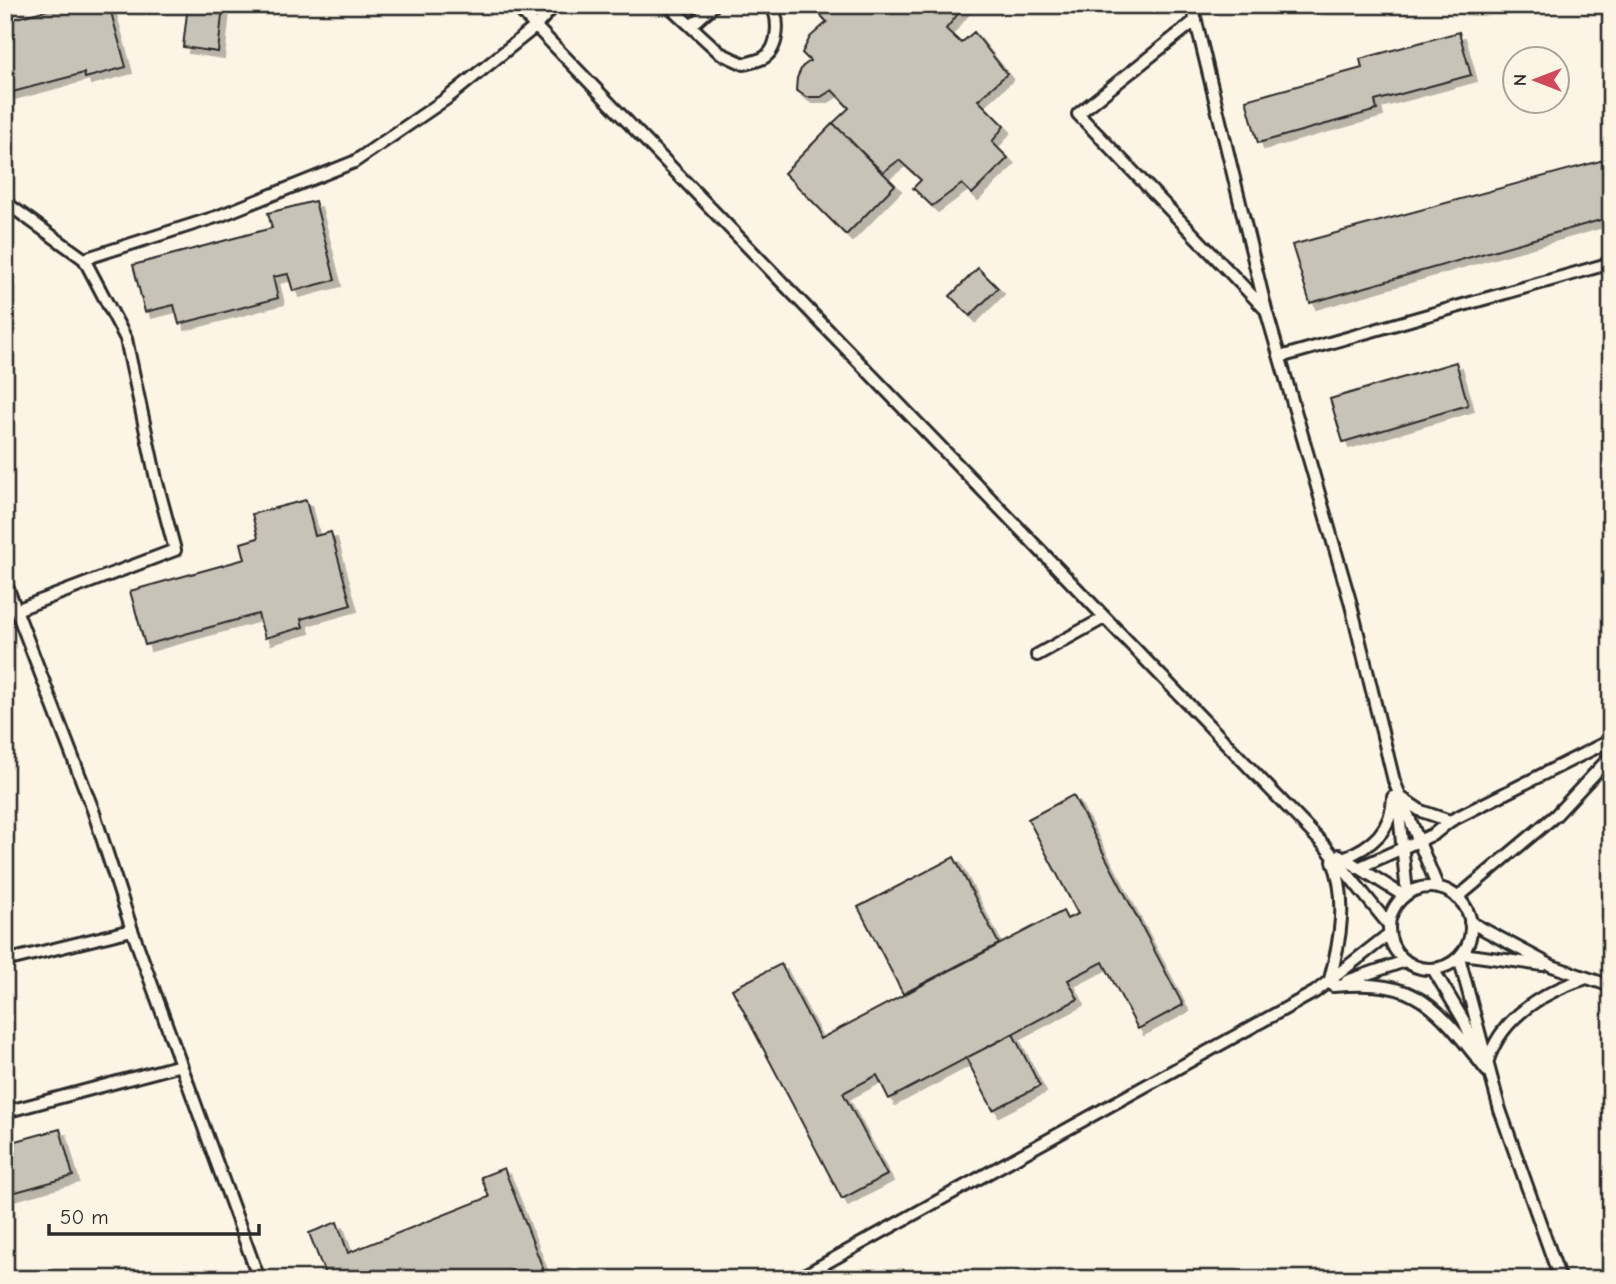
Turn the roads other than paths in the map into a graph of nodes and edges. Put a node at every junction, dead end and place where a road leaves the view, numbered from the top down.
1 (515, 5) edge
2 (555, 5) edge
3 (668, 5) edge
4 (714, 5) edge
5 (771, 5) edge
6 (1192, 5) edge
7 (1196, 20) junction
8 (691, 26) junction
9 (535, 27) junction
10 (5, 202) edge
11 (84, 259) junction
12 (1611, 263) edge
13 (1266, 310) junction
14 (1280, 357) junction
15 (5, 581) edge
16 (16, 610) junction
17 (1104, 618) junction
18 (1037, 655) dead end
19 (1611, 740) edge
20 (1611, 756) edge
21 (1397, 789) junction
22 (1450, 821) junction
23 (1418, 840) junction
24 (1403, 846) junction
25 (1327, 849) junction
26 (1343, 858) junction
27 (1358, 868) junction
28 (1438, 888) junction
29 (1406, 895) junction
30 (1457, 898) junction
31 (1470, 922) junction
32 (132, 930) junction
33 (1389, 930) junction
34 (1461, 955) junction
35 (5, 961) edge
36 (1405, 961) junction
37 (1552, 966) junction
38 (1433, 970) junction
39 (1588, 978) junction
40 (1332, 983) junction
41 (1611, 986) edge
42 (181, 1065) junction
43 (1488, 1071) junction
44 (5, 1112) edge
45 (259, 1279) edge
46 (797, 1279) edge
47 (1560, 1279) edge

1 - 9 lane
2 - 9 lane
3 - 8 lane
4 - 8 lane
5 - 8 lane
6 - 7 lane
7 - 13 lane
7 - 13 lane
9 - 11 lane
9 - 17 lane
10 - 11 lane
11 - 16 lane
12 - 14 lane
13 - 14 lane
14 - 21 lane
15 - 16 lane
16 - 32 lane
17 - 18 lane
17 - 25 lane
19 - 22 lane
20 - 30 lane
21 - 22 lane
21 - 23 lane
21 - 24 lane
21 - 26 lane
22 - 23 lane
23 - 24 lane
23 - 28 lane
24 - 27 lane
24 - 29 lane
25 - 26 lane
25 - 33 lane
25 - 40 lane
26 - 27 lane
27 - 29 lane
28 - 29 lane
28 - 30 lane
29 - 33 lane
30 - 31 lane
31 - 34 lane
31 - 37 lane
32 - 35 lane
32 - 42 lane
33 - 36 lane
33 - 40 lane
34 - 37 lane
34 - 38 lane
34 - 43 lane
36 - 38 lane
36 - 40 lane
37 - 39 lane
38 - 43 lane
39 - 41 lane
39 - 43 lane
40 - 43 lane
40 - 46 lane
42 - 44 lane
42 - 45 lane
43 - 47 lane

